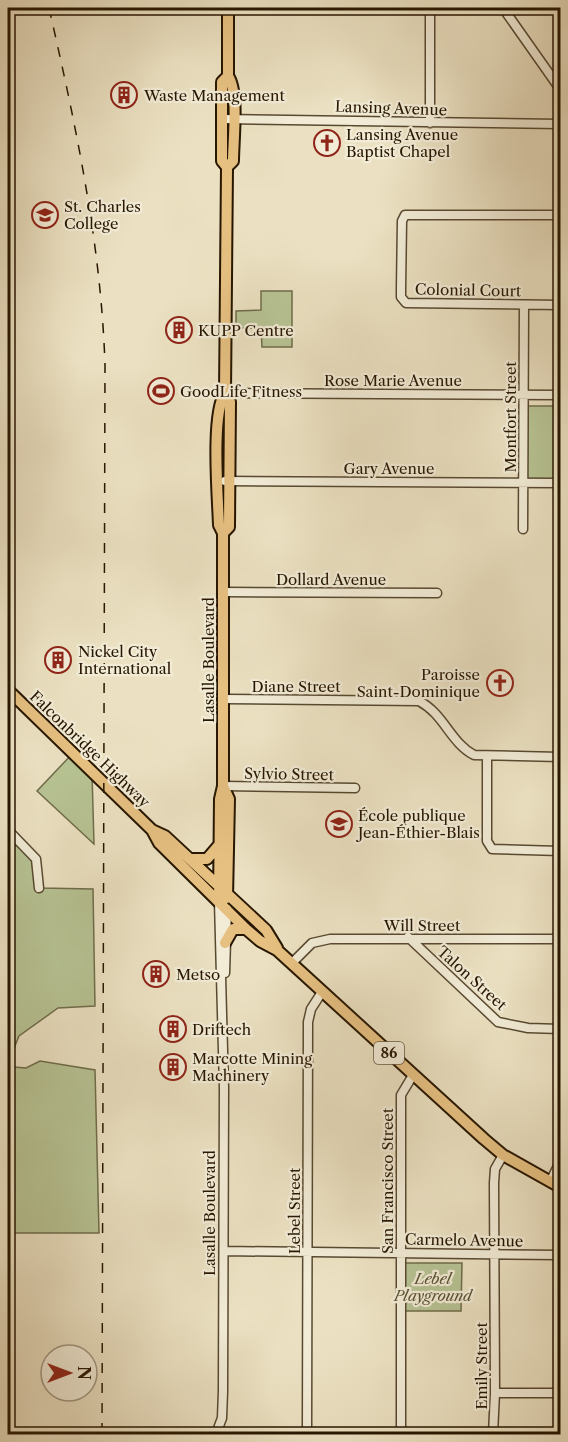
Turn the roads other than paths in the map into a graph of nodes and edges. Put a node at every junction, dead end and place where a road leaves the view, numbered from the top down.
1 (228, 8) edge
2 (430, 8) edge
3 (503, 8) edge
4 (228, 76) junction
5 (561, 89) edge
6 (233, 118) junction
7 (222, 119) junction
8 (430, 123) junction
9 (561, 124) edge
10 (227, 167) junction
11 (561, 215) edge
12 (524, 304) junction
13 (561, 305) edge
14 (225, 393) junction
15 (523, 394) junction
16 (561, 395) edge
17 (224, 481) junction
18 (523, 482) junction
19 (561, 483) edge
20 (523, 529) dead end
21 (224, 592) junction
22 (437, 593) dead end
23 (8, 690) edge
24 (223, 699) junction
25 (487, 756) junction
26 (561, 757) edge
27 (223, 786) junction
28 (355, 788) dead end
29 (8, 830) edge
30 (152, 830) junction
31 (12, 838) edge
32 (220, 842) junction
33 (561, 851) edge
34 (190, 858) junction
35 (39, 888) dead end
36 (222, 894) junction
37 (227, 909) junction
38 (246, 929) junction
39 (408, 937) junction
40 (561, 939) edge
41 (225, 943) junction
42 (277, 950) junction
43 (292, 963) junction
44 (223, 992) junction
45 (322, 992) junction
46 (561, 1029) edge
47 (413, 1075) junction
48 (503, 1155) junction
49 (561, 1161) edge
50 (556, 1185) edge
51 (224, 1251) junction
52 (307, 1251) junction
53 (400, 1252) junction
54 (494, 1253) junction
55 (561, 1255) edge
56 (495, 1393) junction
57 (561, 1393) edge
58 (216, 1434) edge
59 (307, 1434) edge
60 (401, 1434) edge
61 (493, 1434) edge

1 - 4 main road, Lasalle Boulevard
2 - 8 street
3 - 5 street
4 - 6 main road, Lasalle Boulevard
4 - 7 main road, Lasalle Boulevard
6 - 7 street, Lansing Avenue
6 - 8 street, Lansing Avenue
6 - 10 main road, Lasalle Boulevard
7 - 10 main road, Lasalle Boulevard
8 - 9 street, Lansing Avenue
10 - 14 main road, Lasalle Boulevard
11 - 12 street, Colonial Court
12 - 13 street, Colonial Court
12 - 15 street, Montfort Street
14 - 15 street, Rose Marie Avenue
14 - 17 main road, Lasalle Boulevard
15 - 16 street, Rose Marie Avenue
15 - 18 street, Montfort Street
17 - 18 street, Gary Avenue
17 - 21 main road, Lasalle Boulevard
18 - 19 street, Gary Avenue
18 - 20 street, Montfort Street
21 - 22 street, Dollard Avenue
21 - 24 main road, Lasalle Boulevard
23 - 30 main road, Falconbridge Highway / 86
24 - 25 street, Diane Street
24 - 27 main road, Lasalle Boulevard
25 - 26 street, Diane Street
25 - 33 street
27 - 28 street, Sylvio Street
27 - 32 main road, Lasalle Boulevard
27 - 36 main road, Lasalle Boulevard
29 - 31 street
30 - 34 main road, Falconbridge Highway / 86
30 - 36 main road, Falconbridge Highway / 86
31 - 35 street
32 - 34 main road
32 - 36 main road, Lasalle Boulevard
34 - 36 main road, Falconbridge Highway / 86
36 - 37 main road, Lasalle Boulevard
36 - 42 main road, Falconbridge Highway / 86
36 - 44 street, Lasalle Boulevard
37 - 38 main road, Falconbridge Highway / 86
37 - 41 street, Lasalle Boulevard
38 - 41 main road
38 - 42 main road, Falconbridge Highway / 86
39 - 40 street, Will Street
39 - 43 street, Will Street
39 - 46 street, Talon Street
41 - 44 street, Lasalle Boulevard
42 - 43 main road, Falconbridge Highway / 86
43 - 45 main road, Falconbridge Highway / 86
44 - 51 street, Lasalle Boulevard
45 - 47 main road, Falconbridge Highway / 86
45 - 52 street, Lebel Street
47 - 48 main road, Falconbridge Highway / 86
47 - 53 street, San Francisco Street
48 - 50 main road, Falconbridge Highway / 86
48 - 54 street, Emily Street
49 - 50 street
51 - 52 street, Carmelo Avenue
51 - 58 street, Lasalle Boulevard
52 - 53 street, Carmelo Avenue
52 - 59 street, Lebel Street
53 - 54 street, Carmelo Avenue
53 - 60 street, San Francisco Street
54 - 55 street, Carmelo Avenue
54 - 56 street, Emily Street
56 - 57 street
56 - 61 street, Emily Street

